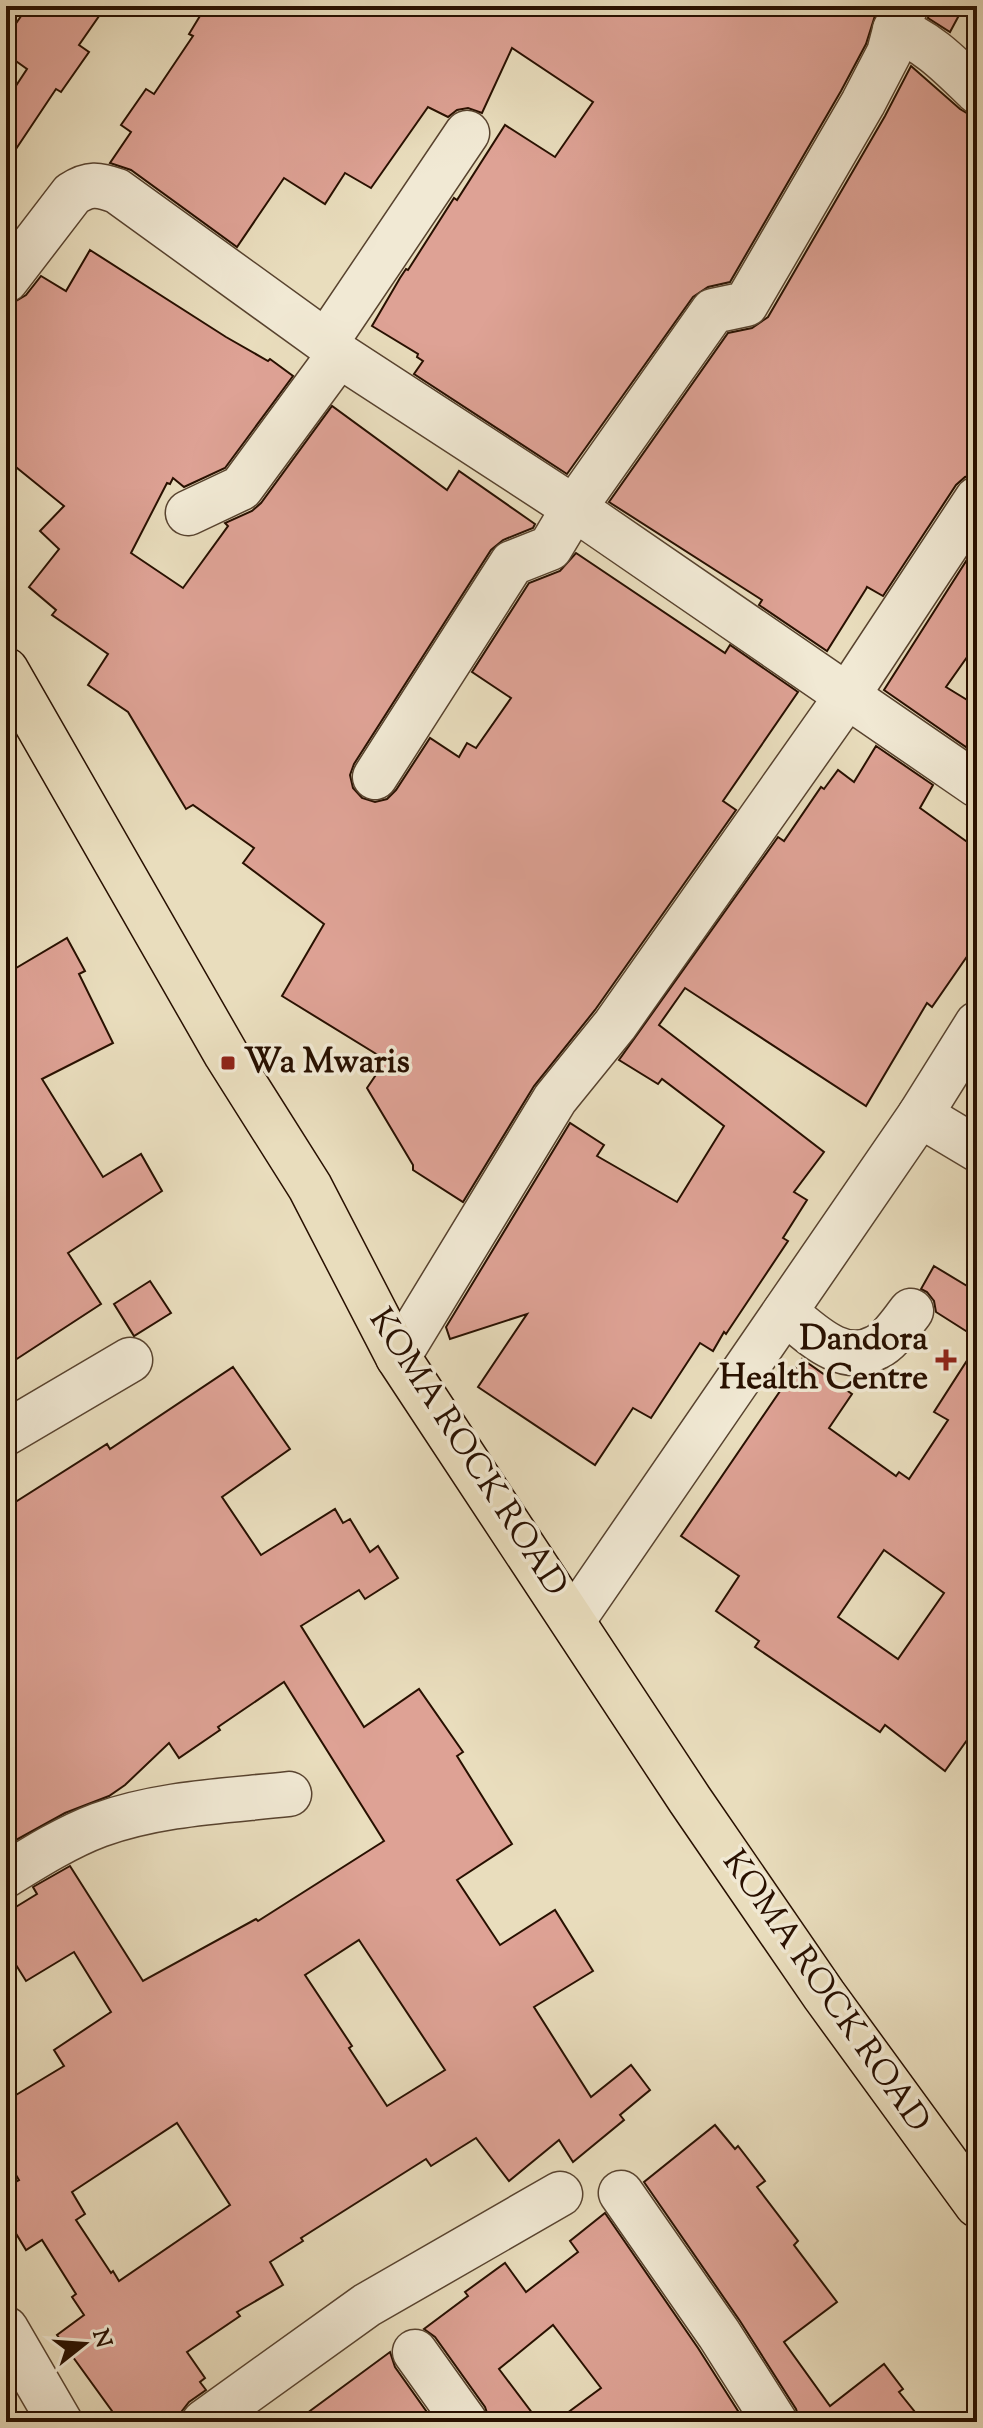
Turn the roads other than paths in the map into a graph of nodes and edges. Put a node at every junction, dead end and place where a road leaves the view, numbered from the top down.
1 (900, 18) edge
2 (977, 91) edge
3 (467, 133) dead end
4 (6, 280) edge
5 (332, 348) junction
6 (977, 499) edge
7 (574, 508) junction
8 (188, 513) dead end
9 (6, 670) edge
10 (847, 696) junction
11 (375, 777) dead end
12 (977, 785) edge
13 (977, 1024) edge
14 (920, 1115) junction
15 (977, 1149) edge
16 (911, 1311) dead end
17 (785, 1312) junction
18 (398, 1357) junction
19 (130, 1360) dead end
20 (6, 1433) edge
21 (573, 1620) junction
22 (289, 1794) dead end
23 (6, 1875) edge
24 (621, 2193) dead end
25 (560, 2194) dead end
26 (977, 2205) edge
27 (6, 2329) edge
28 (415, 2352) dead end
29 (60, 2422) edge
30 (204, 2422) edge
31 (465, 2422) edge
32 (775, 2422) edge

1 - 2 street
1 - 7 street
3 - 5 street
4 - 5 street
5 - 7 street
5 - 8 street
6 - 10 street
7 - 10 street
7 - 11 street
9 - 18 main road, KOMA ROCK ROAD
10 - 12 street
10 - 18 street
13 - 14 street
14 - 15 street
14 - 17 street
16 - 17 street
17 - 21 street
18 - 21 main road, KOMA ROCK ROAD
19 - 20 street
21 - 26 main road, KOMA ROCK ROAD
22 - 23 street
24 - 32 street
25 - 30 street
27 - 29 street
28 - 31 street

